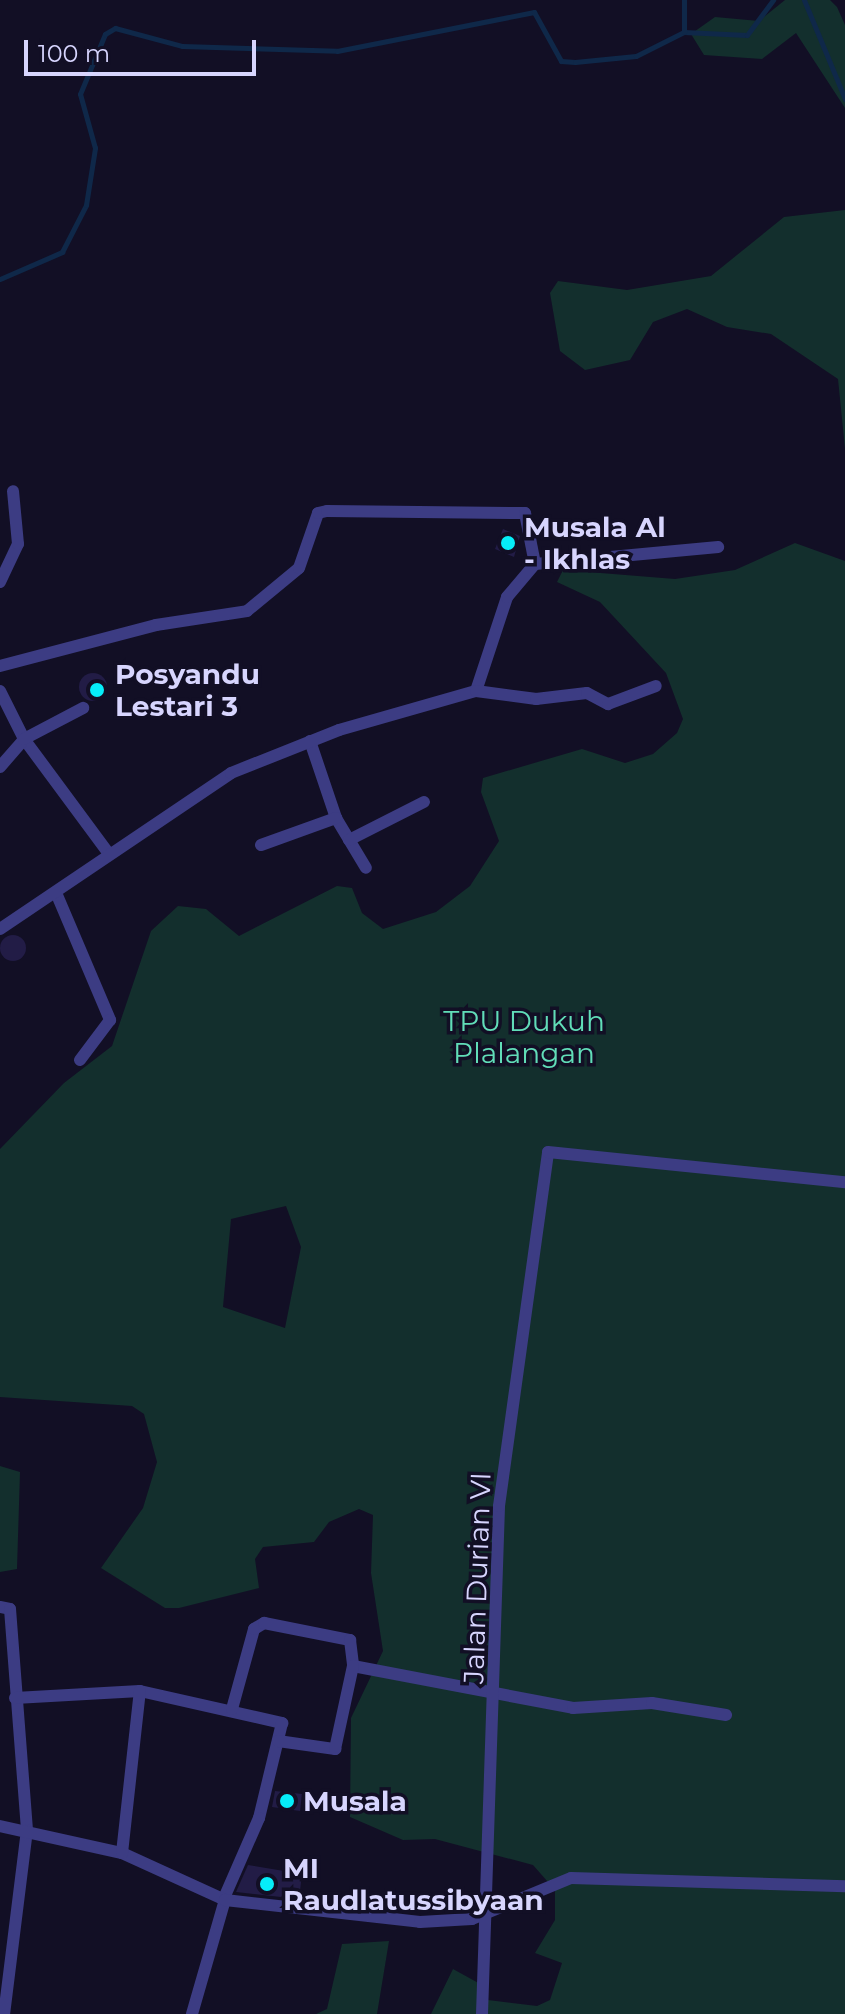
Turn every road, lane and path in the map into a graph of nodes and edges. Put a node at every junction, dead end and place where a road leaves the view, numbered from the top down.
1 (13, 491) dead end
2 (718, 547) dead end
3 (535, 564) junction
4 (0, 582) edge
5 (0, 666) edge
6 (656, 686) dead end
7 (0, 691) edge
8 (476, 691) junction
9 (83, 708) dead end
10 (24, 739) junction
11 (310, 741) junction
12 (0, 767) edge
13 (424, 802) dead end
14 (336, 818) junction
15 (349, 840) junction
16 (261, 845) dead end
17 (109, 854) junction
18 (366, 868) dead end
19 (57, 895) junction
20 (0, 929) edge
21 (80, 1060) dead end
22 (845, 1182) edge
23 (4, 1606) edge
24 (353, 1666) junction
25 (140, 1691) junction
26 (497, 1694) junction
27 (15, 1698) junction
28 (232, 1709) junction
29 (726, 1715) dead end
30 (278, 1741) junction
31 (0, 1826) edge
32 (27, 1830) junction
33 (122, 1853) junction
34 (845, 1886) edge
35 (225, 1898) junction
36 (486, 1914) junction
37 (4, 2014) edge
38 (192, 2014) edge
39 (482, 2014) edge

1 - 4 street
2 - 3 street
3 - 5 street
3 - 8 street
6 - 8 street
7 - 10 street
8 - 11 street
9 - 10 street
10 - 12 street
10 - 17 street
11 - 14 street
11 - 17 street
13 - 15 street
14 - 15 street
14 - 16 street
15 - 18 street
17 - 19 street
19 - 20 street
19 - 21 street
22 - 26 street, Jalan Durian VI
23 - 27 street
24 - 26 street
24 - 28 street
24 - 30 street
25 - 27 street
25 - 28 street
25 - 33 street
26 - 29 street
26 - 36 street, Jalan Durian VI
27 - 32 street
28 - 30 street
30 - 35 street
31 - 32 street
32 - 33 street
32 - 37 street
33 - 35 street
34 - 36 street
35 - 36 street
35 - 38 street
36 - 39 street, Jalan Durian VI

